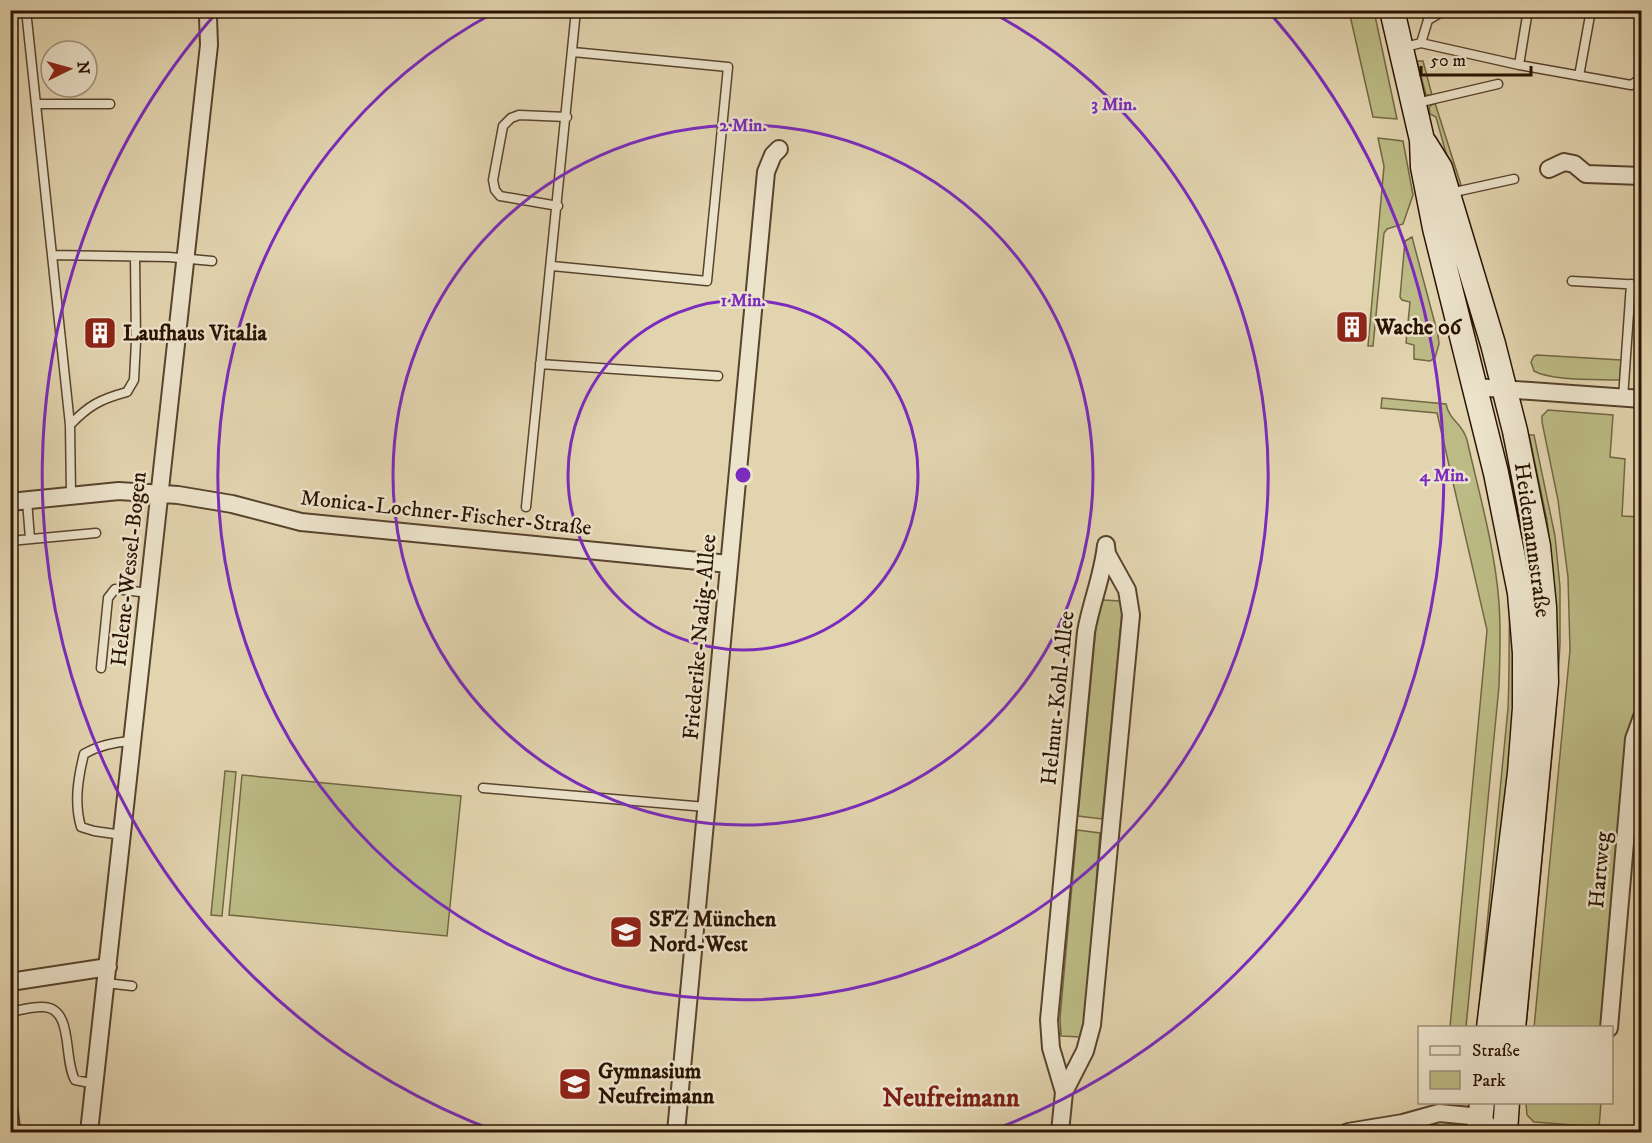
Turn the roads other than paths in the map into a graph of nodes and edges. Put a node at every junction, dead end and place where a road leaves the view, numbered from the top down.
1 (26, 10) edge
2 (205, 10) edge
3 (576, 10) edge
4 (1392, 10) edge
5 (1528, 10) edge
6 (1591, 10) edge
7 (1442, 11) edge
8 (1411, 45) junction
9 (573, 52) junction
10 (1519, 65) junction
11 (1641, 67) edge
12 (1579, 76) junction
13 (1498, 84) dead end
14 (36, 104) junction
15 (110, 104) dead end
16 (1414, 104) junction
17 (567, 117) junction
18 (1422, 140) junction
19 (779, 149) dead end
20 (1549, 169) dead end
21 (1641, 176) edge
22 (1514, 179) dead end
23 (1448, 193) junction
24 (558, 206) junction
25 (52, 255) junction
26 (135, 257) junction
27 (186, 259) junction
28 (213, 261) dead end
29 (552, 266) junction
30 (1572, 281) dead end
31 (1631, 284) junction
32 (1641, 285) edge
33 (540, 364) junction
34 (718, 376) dead end
35 (1475, 387) junction
36 (1505, 390) junction
37 (1623, 398) junction
38 (1641, 399) edge
39 (70, 425) junction
40 (160, 494) junction
41 (71, 495) junction
42 (19, 501) edge
43 (525, 507) dead end
44 (96, 533) dead end
45 (30, 539) junction
46 (10, 541) edge
47 (729, 564) junction
48 (149, 593) junction
49 (101, 668) dead end
50 (1641, 717) edge
51 (133, 741) junction
52 (483, 788) dead end
53 (706, 807) junction
54 (122, 835) junction
55 (107, 975) junction
56 (10, 982) edge
57 (132, 986) dead end
58 (10, 1012) edge
59 (1489, 1026) edge
60 (1513, 1026) edge
61 (1609, 1026) edge
62 (10, 1084) edge
63 (95, 1084) junction
64 (1064, 1092) junction
65 (1507, 1104) edge
66 (1484, 1121) edge
67 (16, 1132) edge
68 (89, 1132) edge
69 (676, 1132) edge
70 (1060, 1132) edge
71 (1348, 1132) edge
72 (1504, 1132) edge

1 - 14 lane
2 - 27 street, Helene-Wessel-Bogen
3 - 9 lane
4 - 8 main road, Heidemannstraße
5 - 10 lane
6 - 12 lane
7 - 8 lane
8 - 10 lane
8 - 16 main road, Heidemannstraße
9 - 17 lane
9 - 29 lane
10 - 12 lane
11 - 12 lane
13 - 16 lane
14 - 15 lane
14 - 25 lane
16 - 18 main road, Heidemannstraße
17 - 24 lane
17 - 24 lane
18 - 23 main road, Heidemannstraße
18 - 35 main road, Heidemannstraße
19 - 47 street, Friederike-Nadig-Allee
20 - 21 street
22 - 23 lane
23 - 36 main road, Heidemannstraße
24 - 29 lane
25 - 26 lane
25 - 39 lane
26 - 27 lane
26 - 39 lane
27 - 28 lane
27 - 40 street, Helene-Wessel-Bogen
29 - 33 lane
30 - 31 lane
31 - 32 lane
31 - 37 lane
33 - 34 lane
33 - 43 lane
35 - 36 street
35 - 59 main road, Heidemannstraße
36 - 37 street
36 - 60 main road, Heidemannstraße
37 - 38 street
39 - 41 lane
40 - 41 street, Monica-Lochner-Fischer-Straße
40 - 47 street, Monica-Lochner-Fischer-Straße
40 - 48 street, Helene-Wessel-Bogen
41 - 42 street, Monica-Lochner-Fischer-Straße
42 - 45 lane
44 - 45 lane
45 - 46 lane
47 - 53 street, Friederike-Nadig-Allee
48 - 49 lane
48 - 51 street, Helene-Wessel-Bogen
50 - 61 street, Hartweg
51 - 54 street, Helene-Wessel-Bogen
51 - 54 lane
52 - 53 lane
53 - 69 street, Friederike-Nadig-Allee
54 - 55 street, Helene-Wessel-Bogen
55 - 56 street
55 - 57 lane
55 - 63 street, Helene-Wessel-Bogen
58 - 63 lane
62 - 67 lane
63 - 68 street, Helene-Wessel-Bogen
64 - 64 street, Helmut-Kohl-Allee
64 - 70 street, Helmut-Kohl-Allee
65 - 72 main road
66 - 71 street

